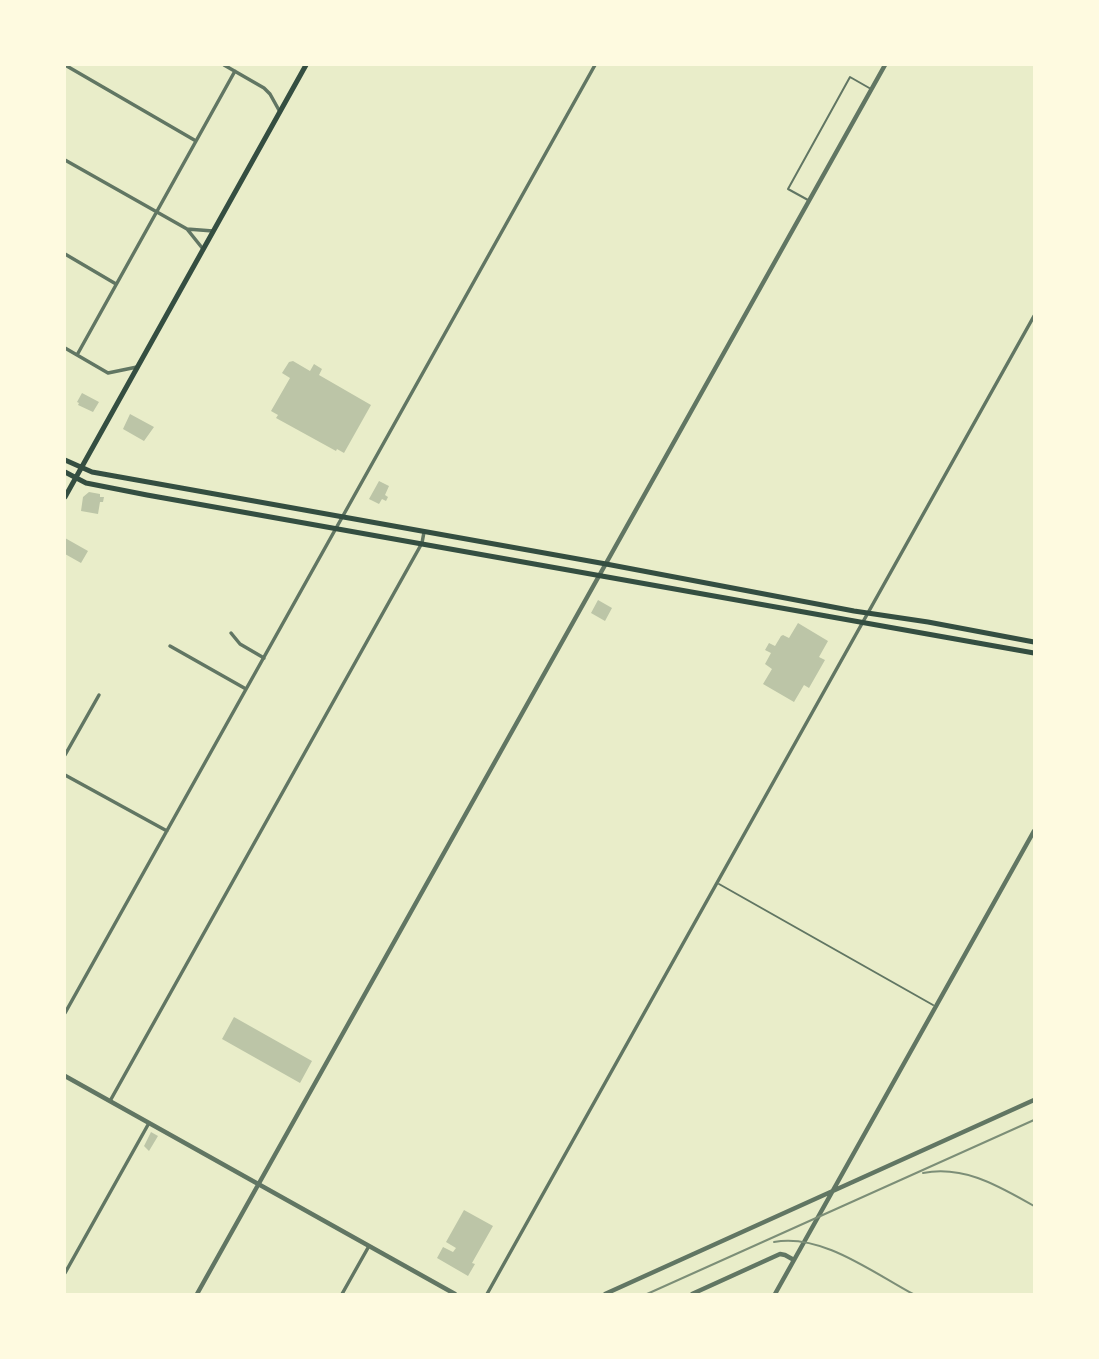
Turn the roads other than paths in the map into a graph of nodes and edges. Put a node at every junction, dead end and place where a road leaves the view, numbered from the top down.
1 (65, 65) edge
2 (224, 65) edge
3 (306, 65) edge
4 (595, 65) edge
5 (885, 65) edge
6 (235, 71) junction
7 (872, 89) junction
8 (280, 112) junction
9 (196, 141) junction
10 (65, 160) edge
11 (809, 201) junction
12 (157, 211) junction
13 (187, 229) junction
14 (213, 231) junction
15 (203, 249) junction
16 (65, 254) edge
17 (116, 284) junction
18 (1034, 316) edge
19 (65, 348) edge
20 (77, 355) junction
21 (137, 367) junction
22 (65, 460) edge
23 (81, 468) junction
24 (65, 472) edge
25 (76, 478) junction
26 (65, 497) edge
27 (342, 517) junction
28 (337, 528) junction
29 (424, 532) junction
30 (422, 543) junction
31 (606, 564) junction
32 (600, 576) junction
33 (868, 613) junction
34 (862, 623) junction
35 (232, 633) dead end
36 (1034, 642) edge
37 (170, 646) dead end
38 (1034, 653) edge
39 (264, 658) junction
40 (246, 689) junction
41 (99, 695) dead end
42 (65, 755) edge
43 (65, 775) edge
44 (167, 831) junction
45 (1034, 831) edge
46 (718, 883) junction
47 (936, 1006) junction
48 (65, 1013) edge
49 (65, 1076) edge
50 (1034, 1100) edge
51 (110, 1101) junction
52 (149, 1123) junction
53 (258, 1185) junction
54 (831, 1193) junction
55 (369, 1246) junction
56 (794, 1260) junction
57 (65, 1272) edge
58 (197, 1294) edge
59 (342, 1294) edge
60 (455, 1294) edge
61 (487, 1294) edge
62 (604, 1294) edge
63 (692, 1294) edge
64 (775, 1294) edge

1 - 9 street
2 - 6 street
3 - 8 main road
4 - 27 street
5 - 7 street
6 - 8 street
6 - 9 street
7 - 11 street
7 - 11 lane
8 - 14 main road
9 - 12 street
10 - 12 street
11 - 31 street
12 - 13 street
12 - 17 street
13 - 14 street
13 - 15 street
14 - 15 main road
15 - 21 main road
16 - 17 street
17 - 20 street
18 - 33 street
19 - 20 street
20 - 21 street
21 - 23 main road
22 - 23 main road
23 - 25 main road
23 - 27 main road
24 - 25 main road
25 - 26 main road
25 - 28 main road
27 - 28 street
27 - 29 main road
28 - 30 main road
28 - 39 street
29 - 30 street
29 - 31 main road
30 - 32 main road
30 - 51 street
31 - 32 street
31 - 33 main road
32 - 34 main road
32 - 53 street
33 - 34 street
33 - 36 main road
34 - 38 main road
34 - 46 street
35 - 39 street
37 - 40 street
39 - 40 street
40 - 44 street
41 - 42 street
43 - 44 street
44 - 48 street
45 - 47 street
46 - 47 lane
46 - 61 street
47 - 54 street
49 - 51 street
50 - 54 street
51 - 52 street
52 - 53 street
52 - 57 street
53 - 55 street
53 - 58 street
54 - 56 street
54 - 62 street
55 - 59 street
55 - 60 street
56 - 63 street
56 - 64 street

